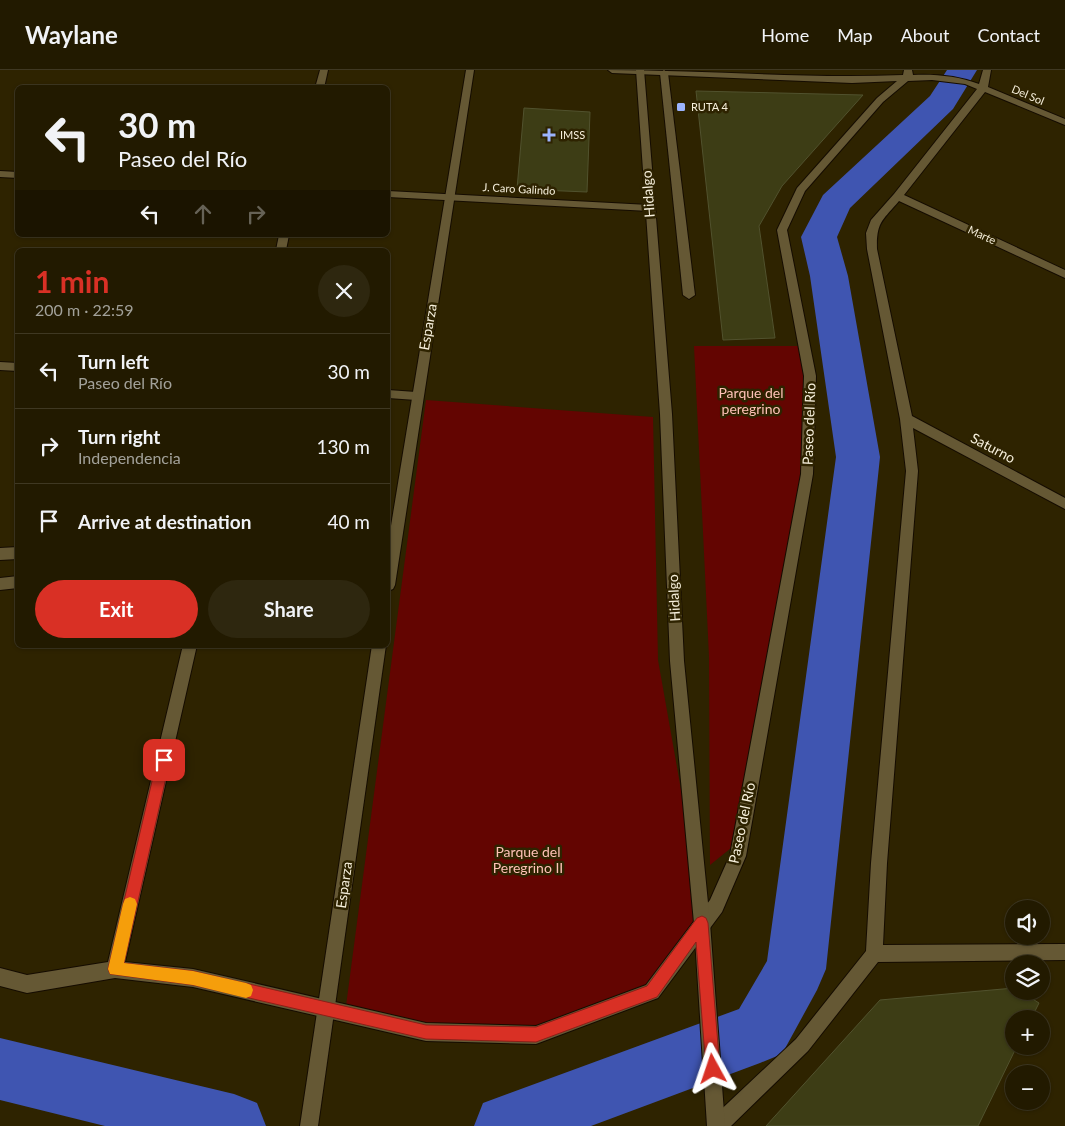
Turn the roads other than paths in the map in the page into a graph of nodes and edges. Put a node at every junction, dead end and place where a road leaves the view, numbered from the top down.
1 (324, 70) edge
2 (470, 70) edge
3 (612, 70) edge
4 (987, 70) edge
5 (640, 71) edge
6 (664, 73) junction
7 (908, 73) edge
8 (320, 85) edge
9 (983, 88) junction
10 (1065, 122) edge
11 (0, 174) edge
12 (15, 175) edge
13 (390, 194) edge
14 (898, 196) junction
15 (451, 197) junction
16 (649, 208) junction
17 (1065, 274) edge
18 (689, 295) dead end
19 (0, 366) edge
20 (15, 367) edge
21 (390, 394) edge
22 (416, 396) junction
23 (906, 419) junction
24 (1065, 504) edge
25 (392, 512) edge
26 (391, 540) edge
27 (15, 552) edge
28 (0, 554) edge
29 (390, 555) edge
30 (15, 582) edge
31 (0, 584) edge
32 (189, 648) edge
33 (379, 648) edge
34 (702, 923) junction
35 (1065, 952) edge
36 (874, 954) junction
37 (115, 969) junction
38 (0, 977) edge
39 (326, 1009) junction
40 (309, 1126) edge
41 (717, 1126) edge

1 - 8 street
2 - 15 street, Esparza
3 - 5 street, Del Sol
4 - 9 street
5 - 6 street, Del Sol
5 - 16 street, Hidalgo
6 - 7 street, Del Sol
6 - 18 street
7 - 9 street, Del Sol
7 - 34 street, Paseo del Río
9 - 10 street, Del Sol
9 - 14 street
11 - 12 street
13 - 15 street, J. Caro Galindo
14 - 17 street, Marte
14 - 23 street
15 - 16 street, J. Caro Galindo
15 - 22 street, Esparza
16 - 34 street, Hidalgo
19 - 20 street
21 - 22 street
22 - 25 street, Esparza
23 - 24 street, Saturno
23 - 36 street
25 - 26 street, Esparza
26 - 29 street, Esparza
27 - 28 street
30 - 31 street
32 - 37 street
33 - 39 street, Esparza
34 - 39 street, Paseo del Río
34 - 41 street, Hidalgo
35 - 36 street
36 - 41 street
37 - 38 street, Paseo del Río
37 - 39 street, Paseo del Río
39 - 40 street, Esparza

